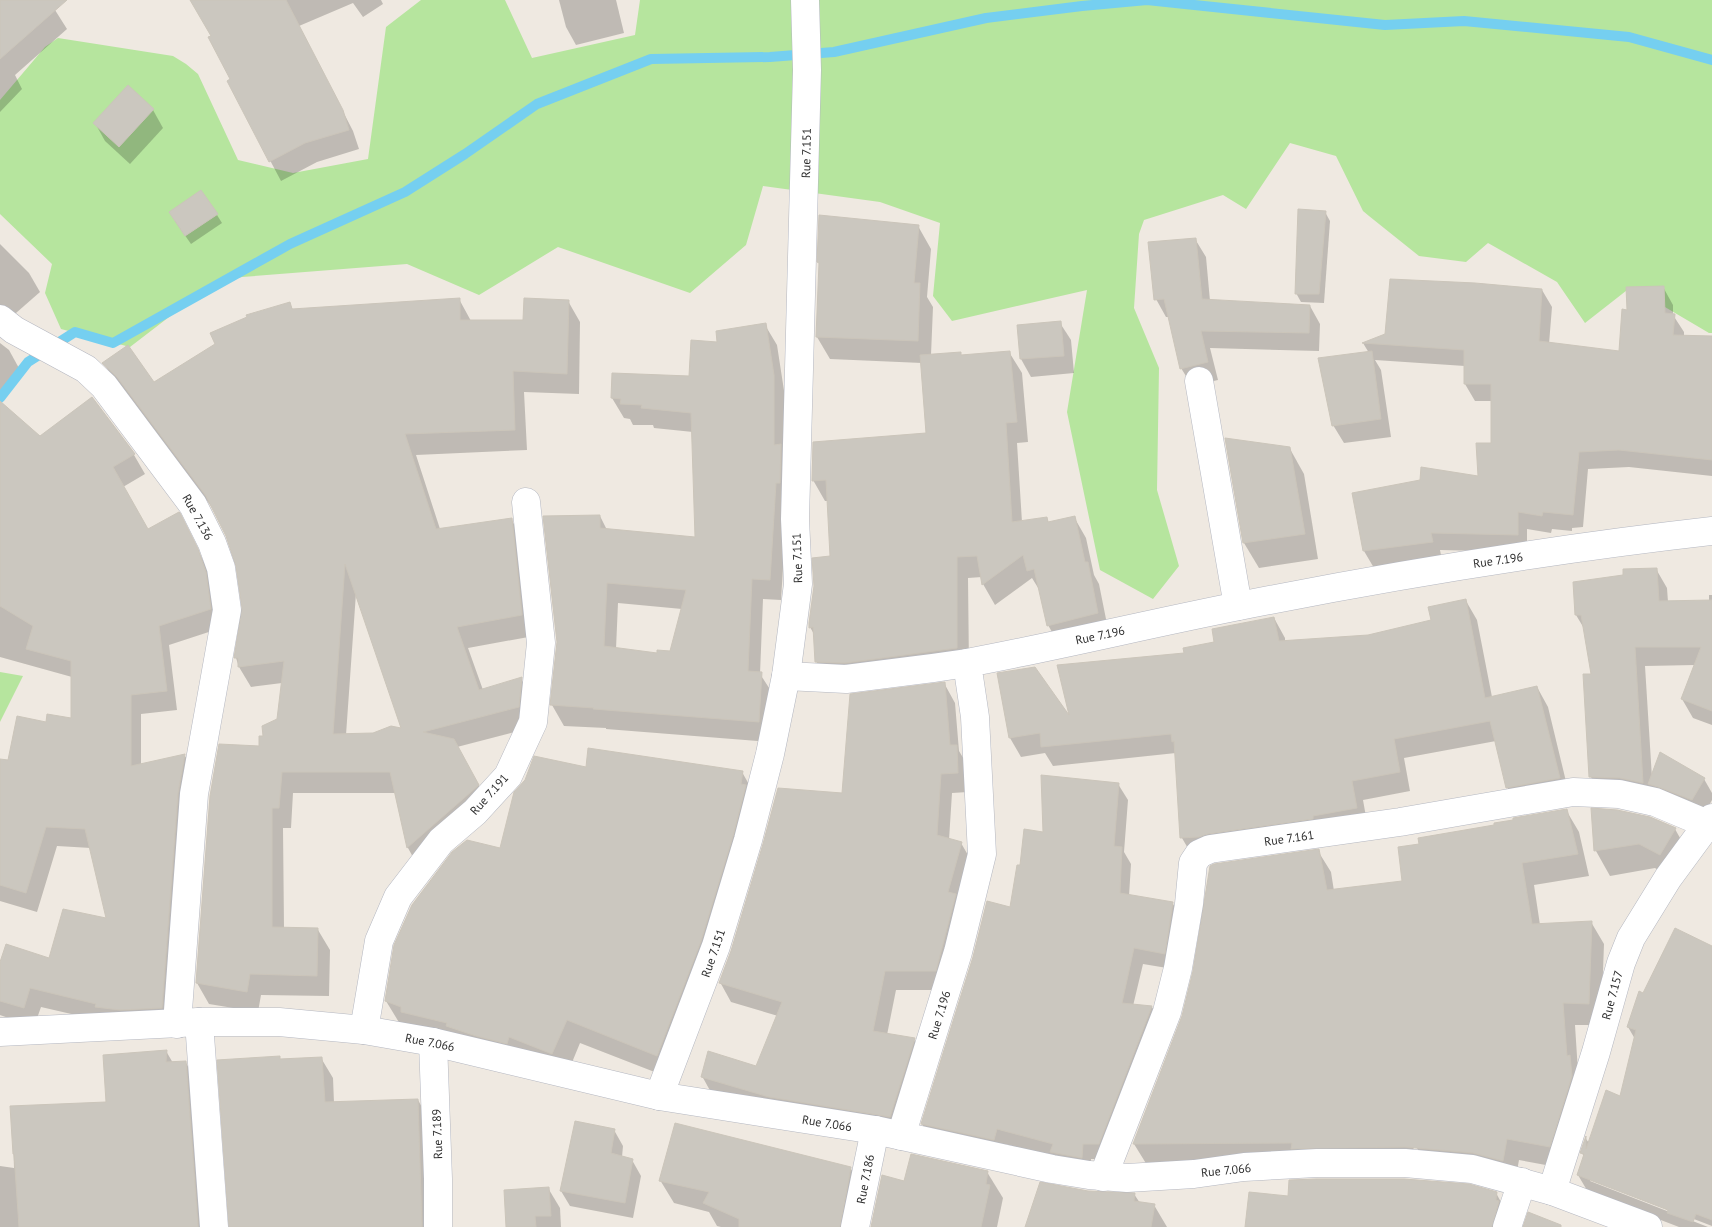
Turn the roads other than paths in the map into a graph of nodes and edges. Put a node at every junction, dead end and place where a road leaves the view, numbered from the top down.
1 (805, 3) edge
2 (0, 319) edge
3 (1199, 381) dead end
4 (526, 502) dead end
5 (1712, 531) edge
6 (1238, 606) junction
7 (967, 663) junction
8 (786, 676) junction
9 (1710, 822) edge
10 (188, 1023) junction
11 (364, 1030) junction
12 (0, 1032) edge
13 (433, 1042) junction
14 (659, 1096) junction
15 (875, 1130) junction
16 (901, 1136) junction
17 (1104, 1177) junction
18 (1522, 1182) junction
19 (1552, 1191) junction
20 (214, 1227) edge
21 (438, 1227) edge
22 (855, 1227) edge
23 (1507, 1227) edge
24 (1648, 1227) edge

1 - 8 street, Rue 7.151
2 - 10 street, Rue 7.136
3 - 6 street
4 - 11 street, Rue 7.191
5 - 6 street, Rue 7.196
6 - 7 street, Rue 7.196
7 - 8 street
7 - 16 street, Rue 7.196
8 - 14 street, Rue 7.151
9 - 17 street, Rue 7.161
9 - 19 street, Rue 7.157
10 - 11 street, Rue 7.066
10 - 12 street, Rue 7.066
10 - 20 street, Rue 7.136
11 - 13 street, Rue 7.066
13 - 14 street, Rue 7.066
13 - 21 street, Rue 7.189
14 - 15 street, Rue 7.066
15 - 16 street, Rue 7.066
15 - 22 street, Rue 7.186
16 - 17 street, Rue 7.066
17 - 18 street, Rue 7.066
18 - 19 street, Rue 7.066
18 - 23 street
19 - 24 street, Rue 7.066

